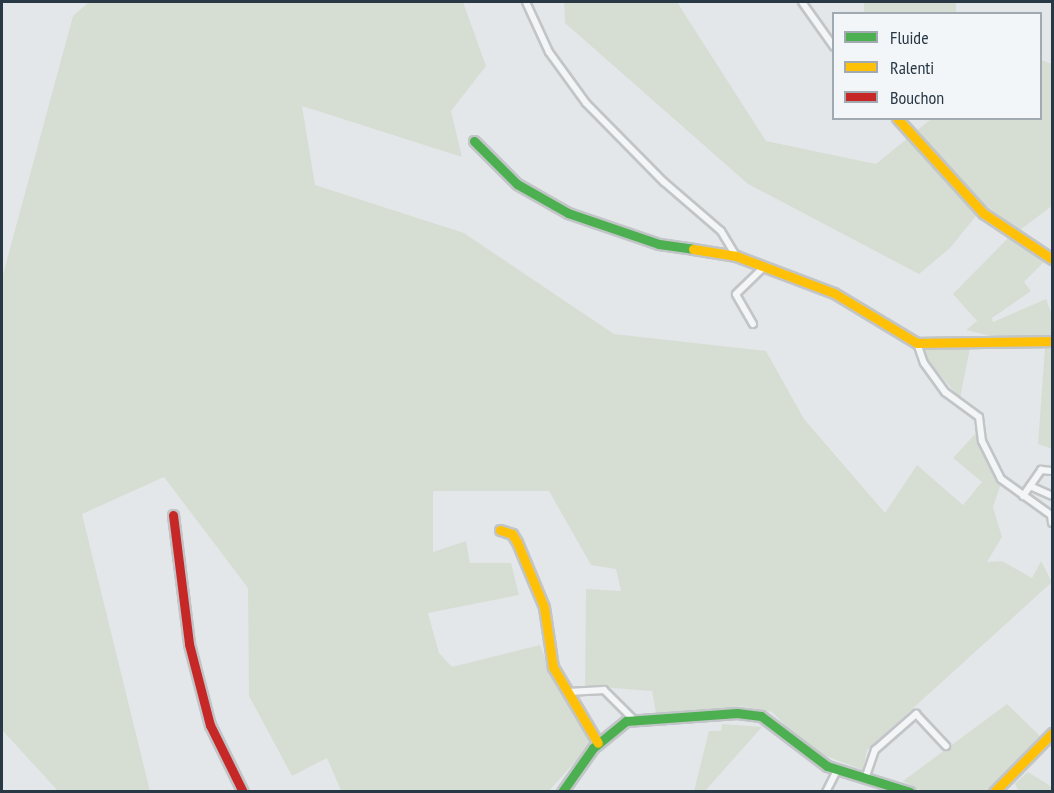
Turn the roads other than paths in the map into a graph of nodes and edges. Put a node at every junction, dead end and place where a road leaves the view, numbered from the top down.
1 (526, 2) edge
2 (802, 2) edge
3 (832, 44) edge
4 (899, 120) edge
5 (474, 141) dead end
6 (736, 256) junction
7 (1053, 259) edge
8 (764, 267) junction
9 (753, 324) dead end
10 (1053, 341) edge
11 (917, 343) junction
12 (1053, 471) edge
13 (1030, 486) junction
14 (1023, 496) junction
15 (1053, 496) edge
16 (172, 515) dead end
17 (1052, 517) edge
18 (500, 530) dead end
19 (568, 692) junction
20 (633, 719) junction
21 (1053, 734) edge
22 (598, 743) junction
23 (946, 746) dead end
24 (837, 770) junction
25 (866, 776) junction
26 (243, 792) edge
27 (562, 792) edge
28 (826, 792) edge
29 (910, 792) edge
30 (994, 792) edge

1 - 6 street
2 - 3 street
4 - 7 street
5 - 6 street
6 - 8 street
8 - 9 street
8 - 11 street
10 - 11 street
11 - 14 street
12 - 13 street
13 - 14 street
13 - 15 street
14 - 17 street
16 - 26 street
18 - 19 street
19 - 20 street
19 - 22 street
20 - 22 street
20 - 24 street
21 - 30 street
22 - 27 street
23 - 25 street
24 - 25 street
24 - 28 street
25 - 29 street

